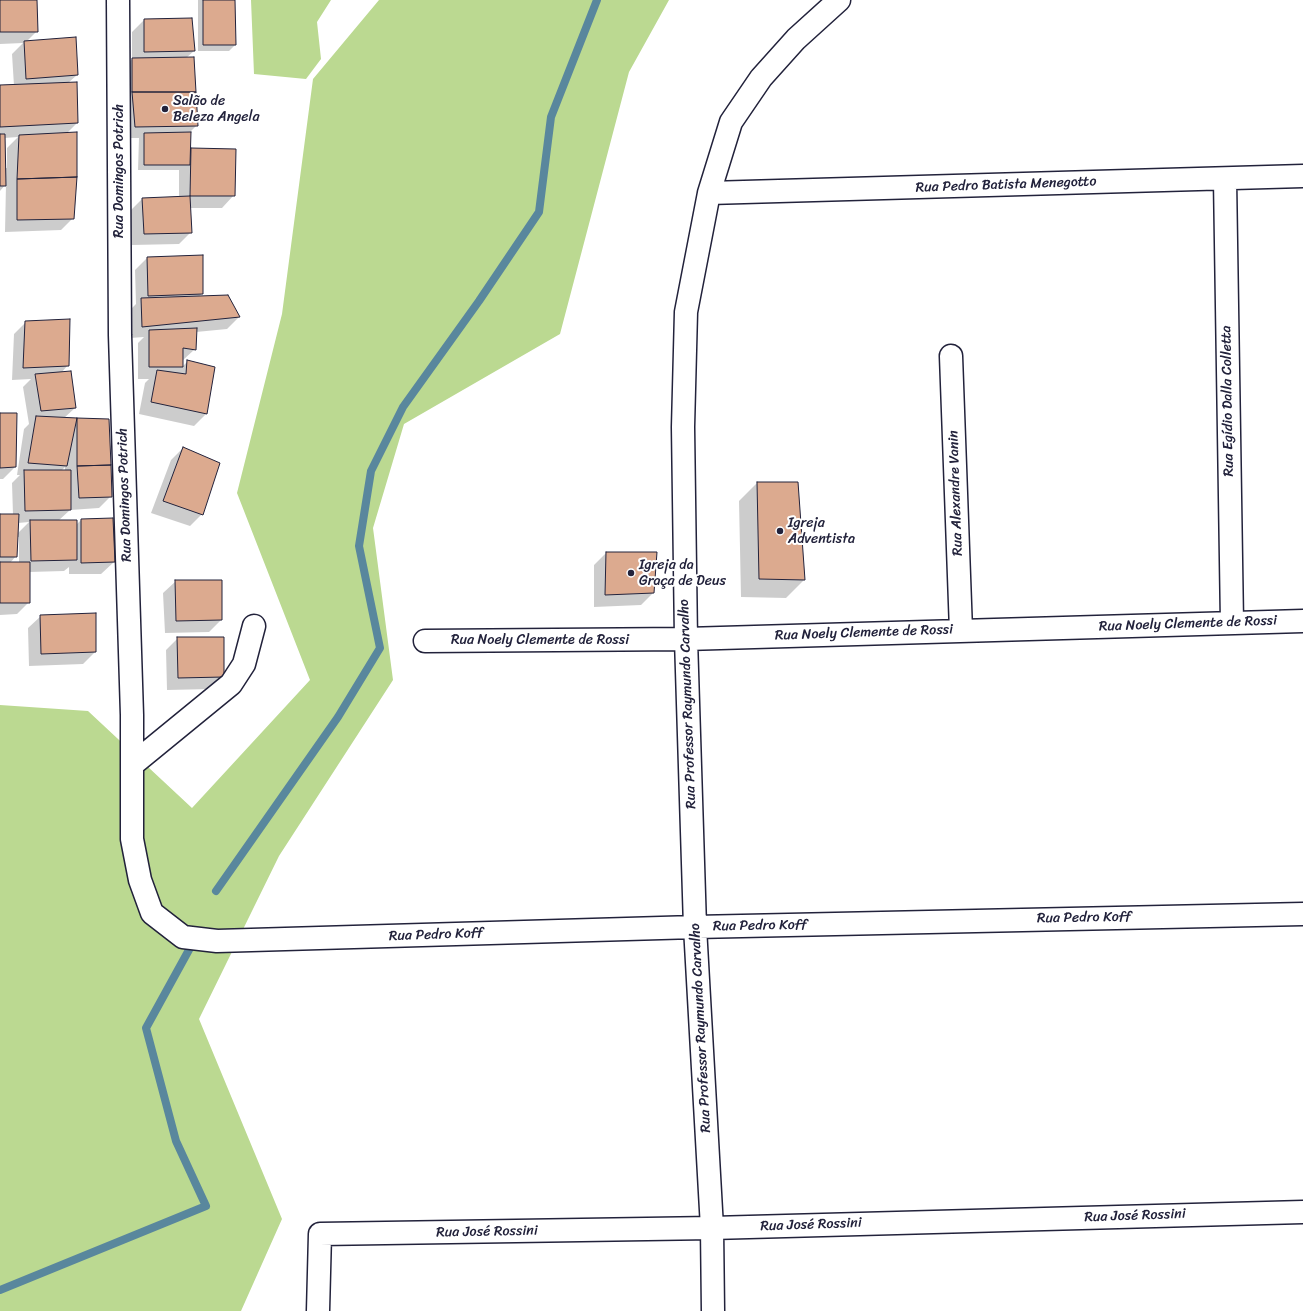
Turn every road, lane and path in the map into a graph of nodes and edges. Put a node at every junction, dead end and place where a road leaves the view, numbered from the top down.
1 (118, 0) edge
2 (839, 0) edge
3 (1303, 176) edge
4 (1225, 178) junction
5 (709, 193) junction
6 (951, 356) dead end
7 (1303, 621) edge
8 (1232, 623) junction
9 (254, 626) dead end
10 (961, 631) junction
11 (686, 639) junction
12 (425, 641) dead end
13 (132, 765) junction
14 (1303, 914) edge
15 (695, 927) junction
16 (217, 941) joint
17 (1303, 1212) edge
18 (712, 1228) junction
19 (318, 1311) edge
20 (713, 1311) edge

1 - 13 street, Rua Domingos Potrich
2 - 5 street, Rua Professor Raymundo Carvalho
3 - 4 street, Rua Pedro Batista Menegotto
4 - 5 street, Rua Pedro Batista Menegotto
4 - 8 street, Rua Egídio Dalla Colletta
5 - 11 street, Rua Professor Raymundo Carvalho
6 - 10 street, Rua Alexandre Vanin
7 - 8 street, Rua Noely Clemente de Rossi
8 - 10 street, Rua Noely Clemente de Rossi
9 - 13 street
10 - 11 street, Rua Noely Clemente de Rossi
11 - 12 street, Rua Noely Clemente de Rossi
11 - 15 street, Rua Professor Raymundo Carvalho
13 - 16 street, Rua Domingos Potrich
14 - 15 street, Rua Pedro Koff
15 - 16 street, Rua Pedro Koff
15 - 18 street, Rua Professor Raymundo Carvalho
17 - 18 street, Rua José Rossini
18 - 19 street, Rua José Rossini
18 - 20 street, Rua Professor Raymundo Carvalho

